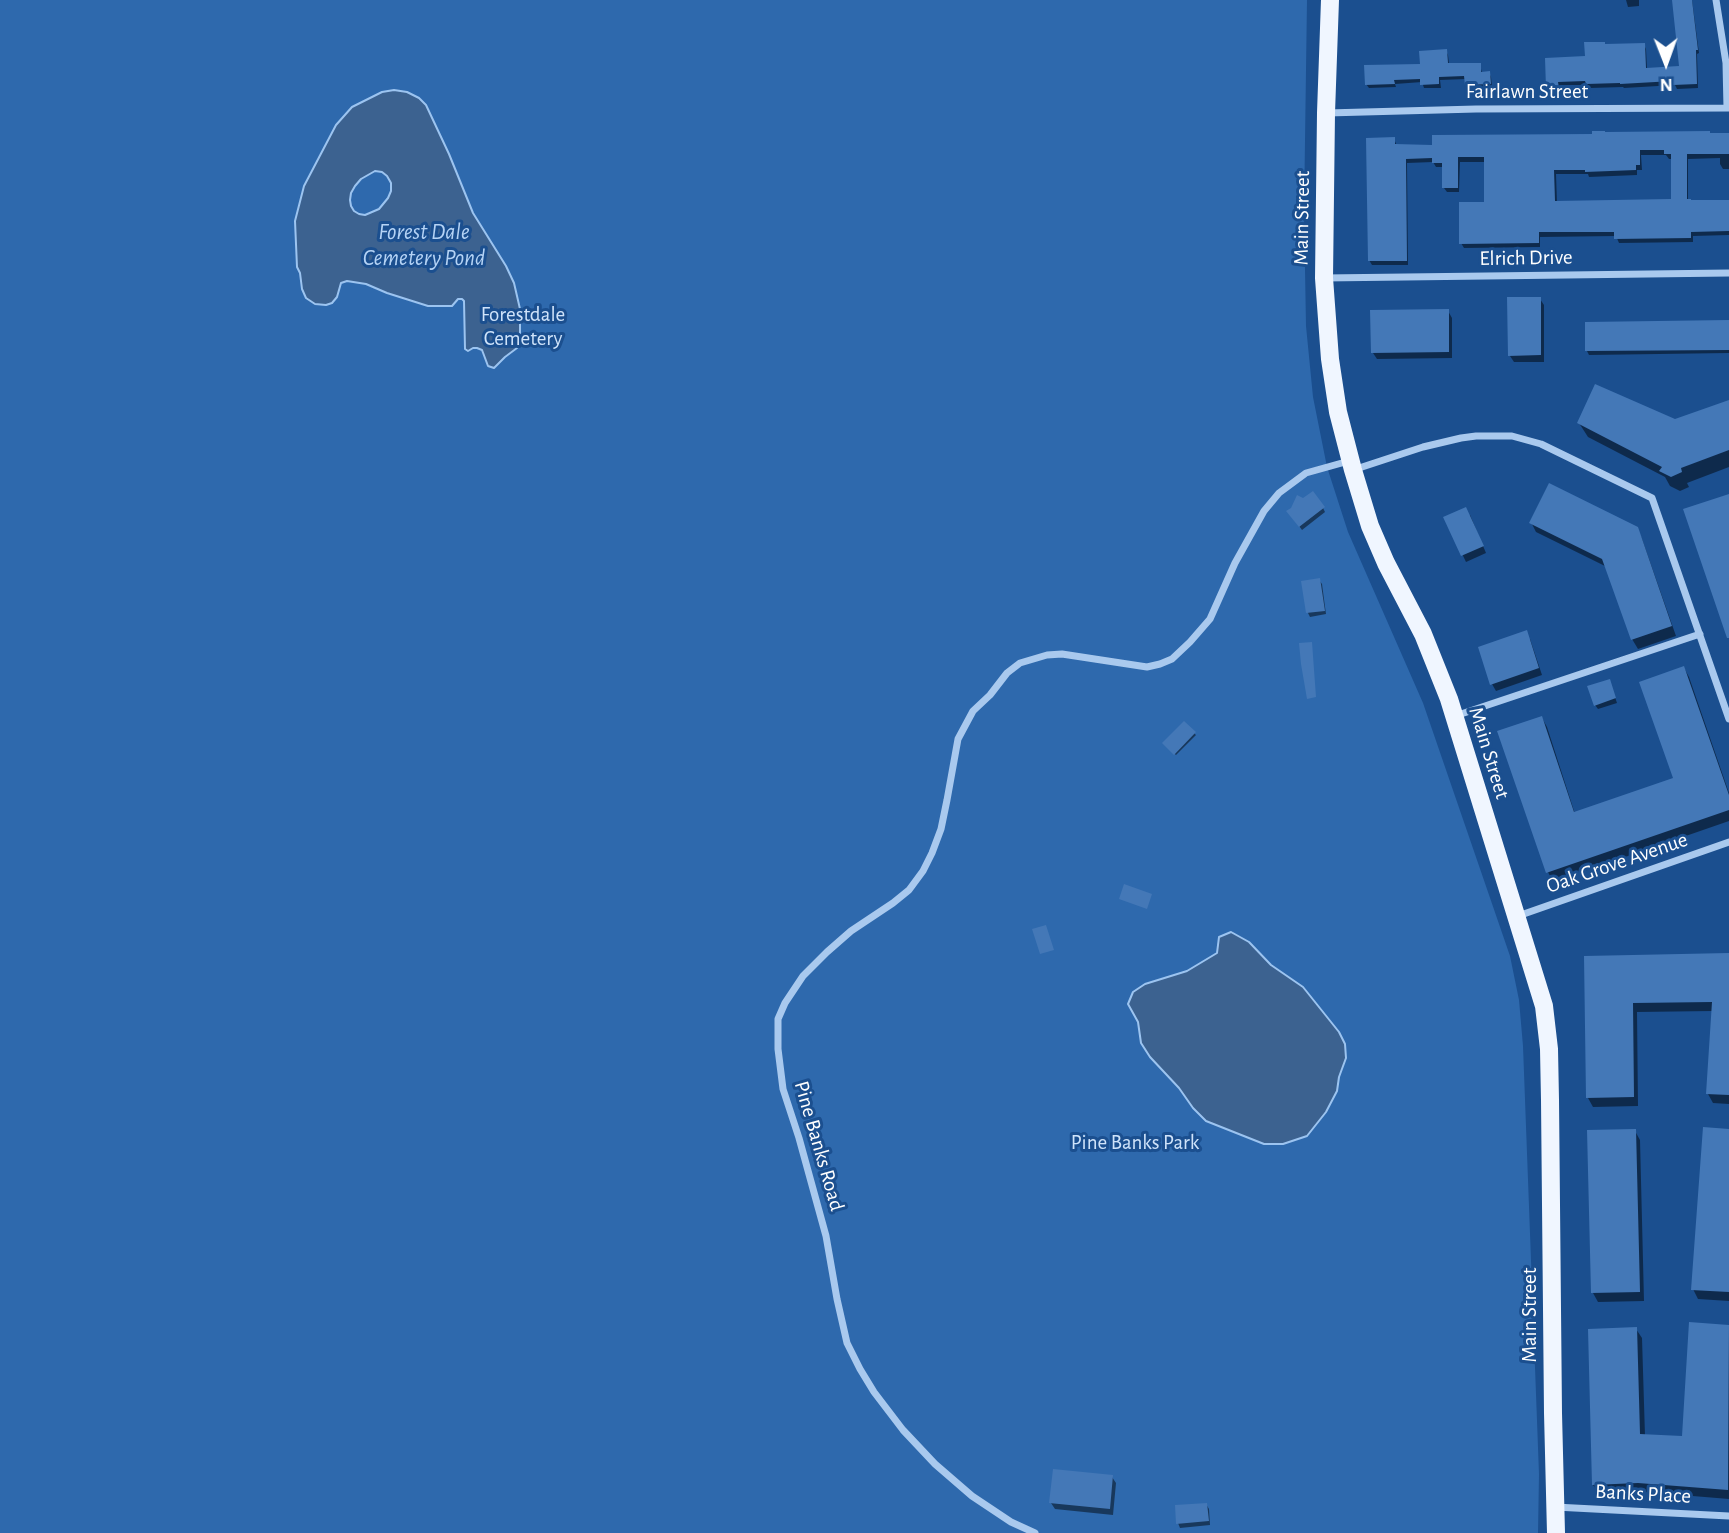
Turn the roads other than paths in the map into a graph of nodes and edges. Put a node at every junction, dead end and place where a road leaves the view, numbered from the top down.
1 (1329, 0) edge
2 (1716, 0) edge
3 (1728, 108) edge
4 (1326, 113) junction
5 (1729, 273) edge
6 (1324, 278) junction
7 (1351, 465) junction
8 (1700, 634) junction
9 (1454, 717) junction
10 (1729, 719) edge
11 (1729, 842) edge
12 (1516, 917) junction
13 (1555, 1507) junction
14 (1729, 1516) edge
15 (1035, 1533) edge
16 (1556, 1533) edge

1 - 4 main road, Main Street
2 - 3 street
3 - 4 street, Fairlawn Street
4 - 6 main road, Main Street
5 - 6 street, Elrich Drive
6 - 7 main road, Main Street
7 - 8 street, Pine Banks Road
7 - 9 main road, Main Street
7 - 15 street, Pine Banks Road
8 - 9 street
8 - 10 street, Pine Banks Road
9 - 12 main road, Main Street
11 - 12 street, Oak Grove Avenue
12 - 13 main road, Main Street
13 - 14 street, Banks Place
13 - 16 main road, Main Street

